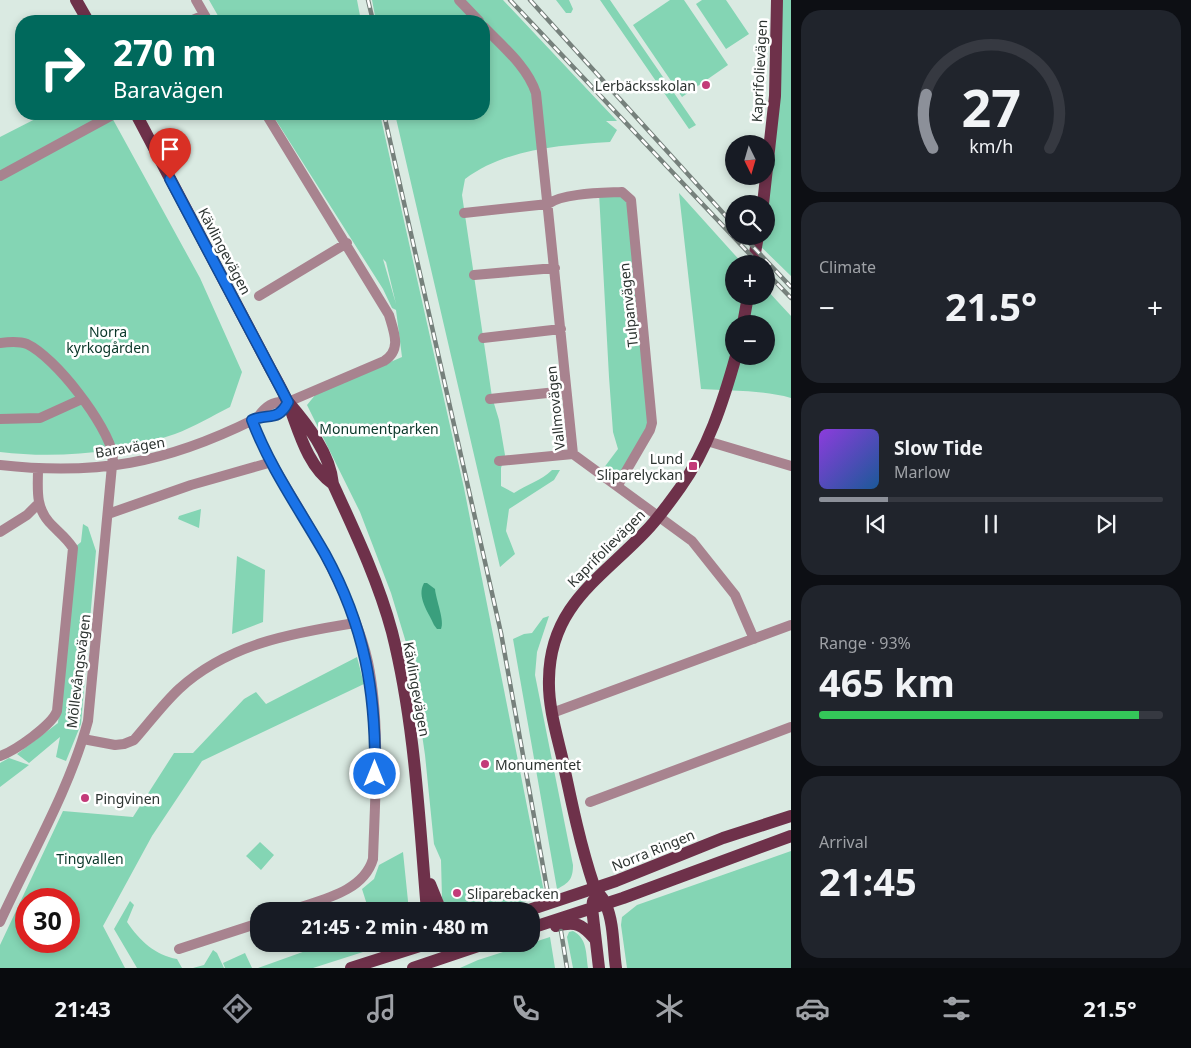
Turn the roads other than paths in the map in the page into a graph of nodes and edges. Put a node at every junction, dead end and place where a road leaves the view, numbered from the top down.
1 (76, 0) edge
2 (196, 0) edge
3 (459, 0) edge
4 (777, 0) edge
5 (85, 15) edge
6 (204, 15) edge
7 (473, 15) edge
8 (490, 33) edge
9 (103, 120) edge
10 (139, 120) edge
11 (270, 120) edge
12 (0, 176) edge
13 (764, 195) edge
14 (548, 204) junction
15 (464, 213) dead end
16 (347, 243) junction
17 (555, 268) junction
18 (474, 275) dead end
19 (259, 296) dead end
20 (561, 329) junction
21 (483, 338) dead end
22 (0, 343) edge
23 (733, 365) edge
24 (566, 391) junction
25 (82, 399) junction
26 (490, 399) dead end
27 (288, 402) junction
28 (0, 419) edge
29 (254, 419) junction
30 (707, 441) junction
31 (574, 454) junction
32 (499, 460) dead end
33 (272, 462) junction
34 (0, 465) edge
35 (113, 466) junction
36 (791, 466) edge
37 (38, 469) junction
38 (618, 485) junction
39 (38, 504) junction
40 (108, 514) junction
41 (658, 517) junction
42 (0, 532) edge
43 (355, 623) junction
44 (791, 625) edge
45 (754, 639) junction
46 (552, 713) junction
47 (791, 727) edge
48 (83, 739) junction
49 (0, 756) edge
50 (590, 802) dead end
51 (791, 816) edge
52 (791, 836) edge
53 (423, 864) junction
54 (595, 888) junction
55 (312, 902) edge
56 (426, 902) edge
57 (438, 902) edge
58 (606, 904) junction
59 (540, 906) edge
60 (592, 908) junction
61 (0, 922) edge
62 (250, 926) edge
63 (540, 926) edge
64 (540, 928) edge
65 (595, 939) junction
66 (179, 949) dead end
67 (401, 952) edge
68 (432, 952) edge
69 (465, 952) edge
70 (433, 965) edge
71 (351, 968) edge
72 (413, 968) edge
73 (599, 968) edge
74 (616, 968) edge

1 - 5 main road
2 - 6 street
3 - 7 street
4 - 13 main road, Kaprifolievägen
8 - 14 street, Vallmovägen
9 - 12 street
10 - 27 main road, Kävlingevägen
11 - 16 street
14 - 15 street, Tulpanvägen
14 - 17 street, Vallmovägen
14 - 38 street, Tulpanvägen
16 - 19 street
16 - 27 street, Baravägen
17 - 18 street
17 - 20 street, Vallmovägen
20 - 21 street
20 - 24 street, Vallmovägen
22 - 25 street, Möllevångsvägen
23 - 30 main road, Kaprifolievägen
24 - 26 street
24 - 31 street, Vallmovägen
25 - 28 street
25 - 35 street, Möllevångsvägen
27 - 29 street, Baravägen
27 - 53 main road, Kävlingevägen
29 - 33 street
29 - 35 street, Baravägen
30 - 36 street
30 - 41 main road, Kaprifolievägen
31 - 32 street
31 - 38 street, Vallmovägen
33 - 40 street
33 - 43 street
34 - 37 street, Baravägen
35 - 37 street, Baravägen
35 - 40 street, Möllevångsvägen
37 - 39 street
38 - 41 street, Vallmovägen
39 - 42 street
39 - 49 street
40 - 48 street, Möllevångsvägen
41 - 45 street, Vallmovägen
41 - 46 main road, Kaprifolievägen
43 - 48 street
43 - 55 street
44 - 45 street
45 - 46 street
46 - 54 main road, Kaprifolievägen
47 - 50 street
48 - 61 street, Möllevångsvägen
51 - 54 main road, Norra Ringen
52 - 58 main road
53 - 56 main road, Kävlingevägen
53 - 57 main road
54 - 58 main road
54 - 59 main road, Norra Ringen
54 - 60 main road
58 - 60 main road
58 - 74 main road
60 - 63 main road
60 - 65 main road
62 - 66 street
64 - 65 main road
65 - 73 main road
67 - 71 main road
68 - 70 main road
69 - 70 main road
70 - 72 main road

